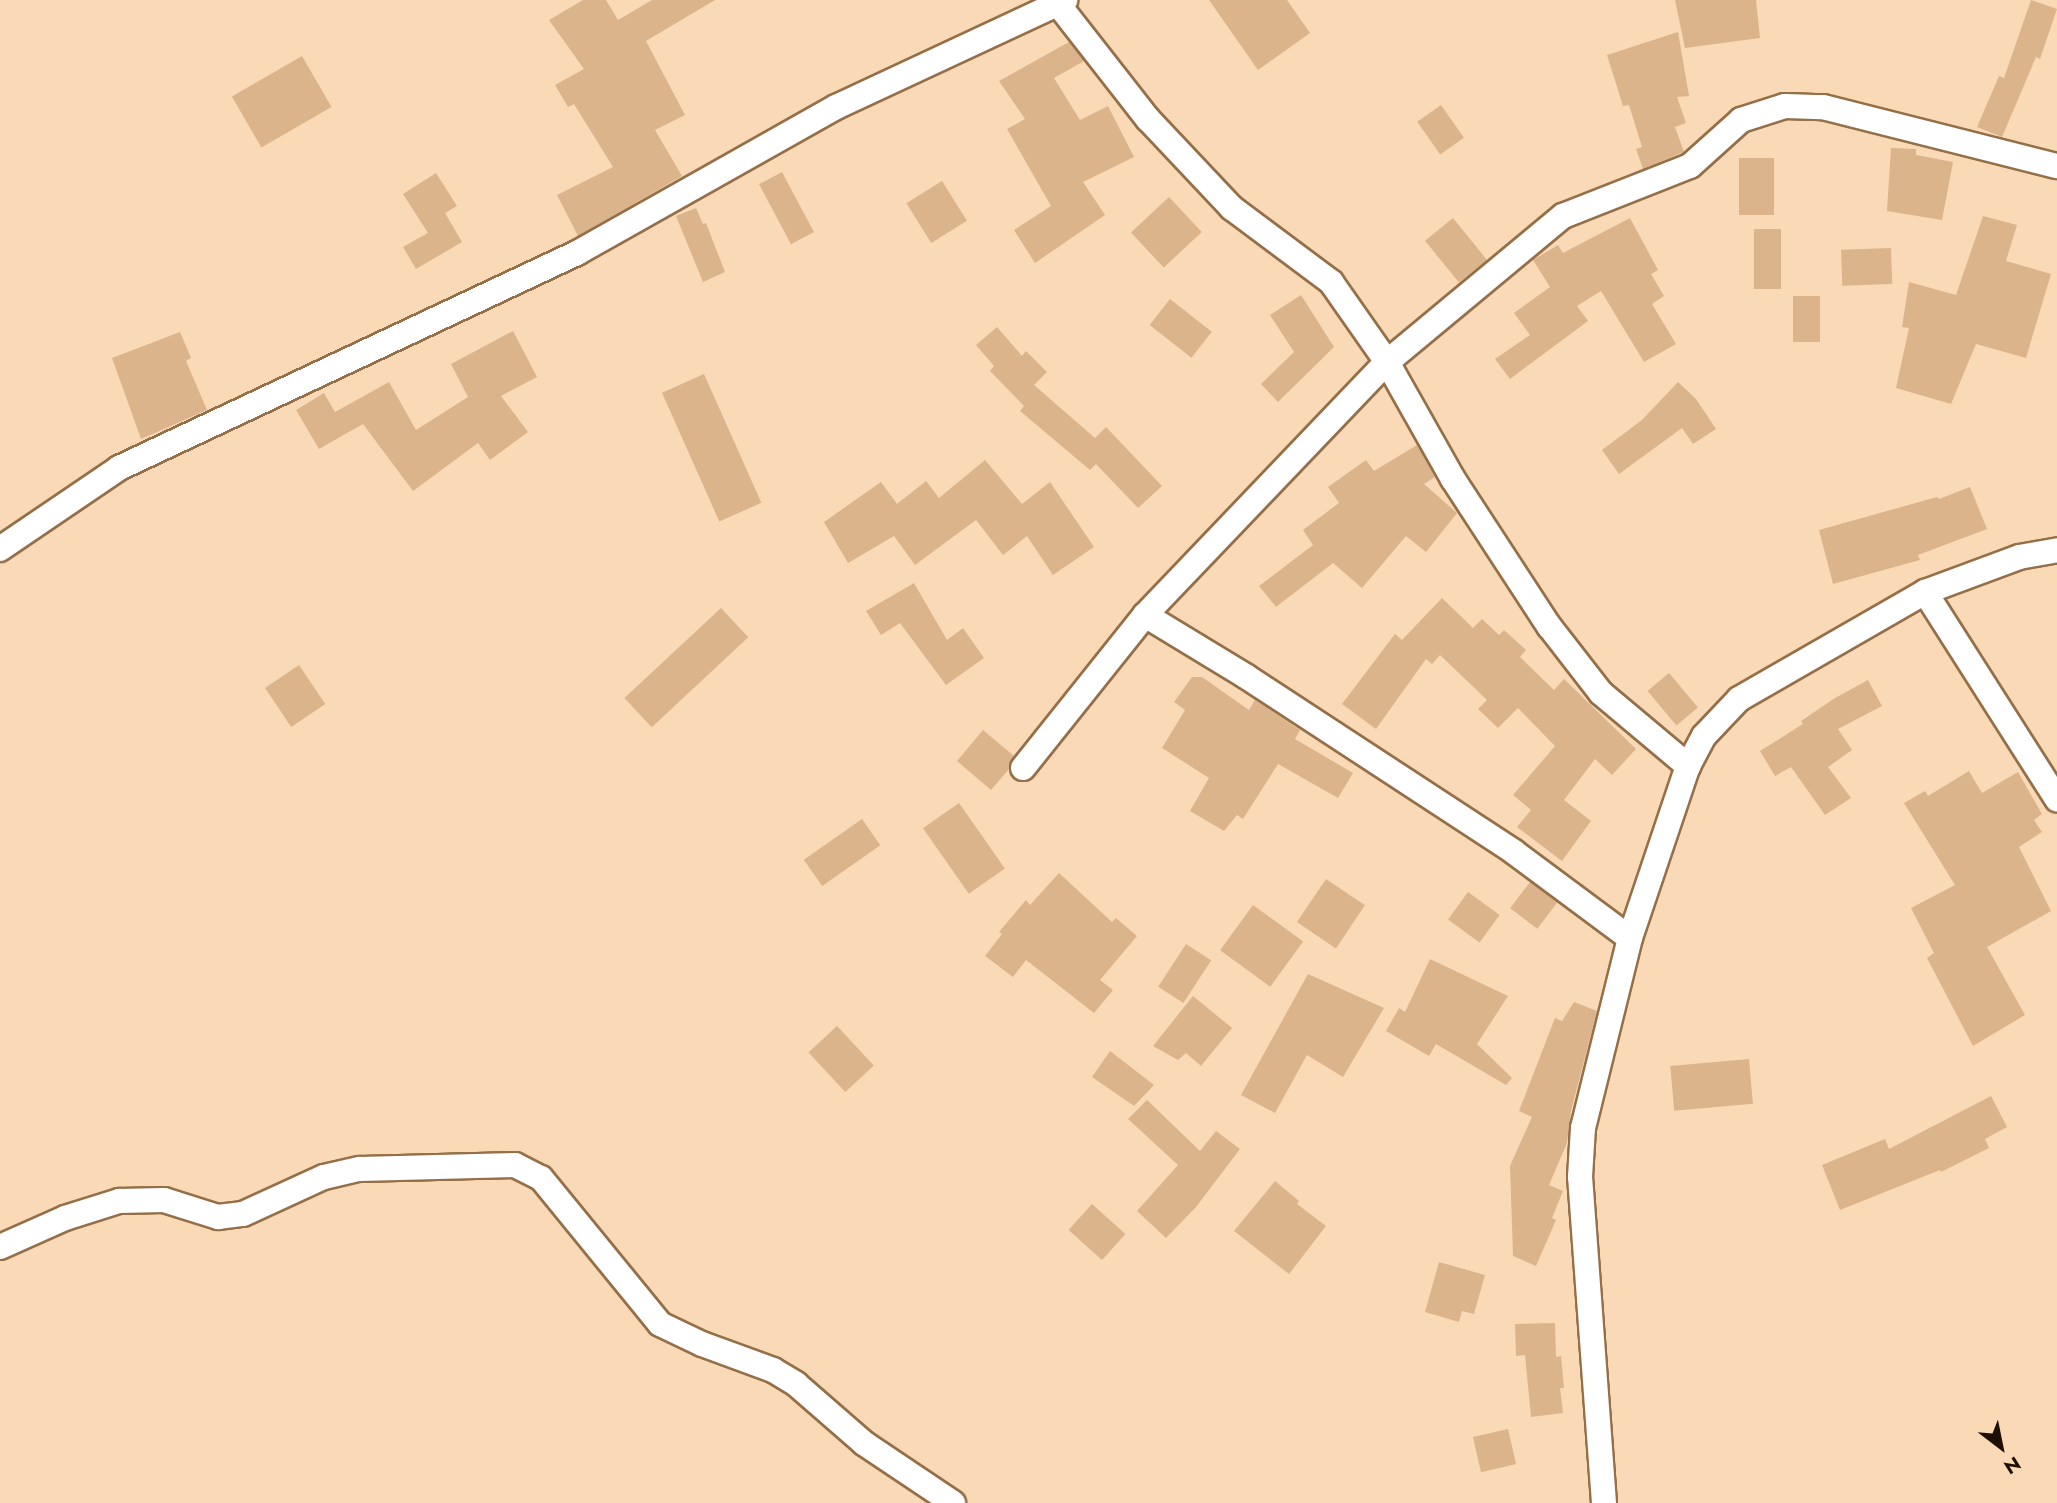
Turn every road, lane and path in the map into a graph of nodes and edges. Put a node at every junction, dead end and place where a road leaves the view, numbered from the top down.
1 (1061, 2) edge
2 (2057, 166) edge
3 (1387, 362) junction
4 (0, 549) edge
5 (2057, 550) edge
6 (1926, 592) junction
7 (1145, 615) junction
8 (1688, 766) junction
9 (1023, 768) dead end
10 (2057, 799) edge
11 (1630, 938) junction
12 (0, 1247) edge
13 (953, 1503) edge
14 (1604, 1503) edge

1 - 3 street
1 - 4 street
2 - 3 street
3 - 7 street
3 - 8 street
5 - 6 street
6 - 8 street
6 - 10 street
7 - 9 street
7 - 11 street
8 - 11 street
11 - 14 street
12 - 13 street

